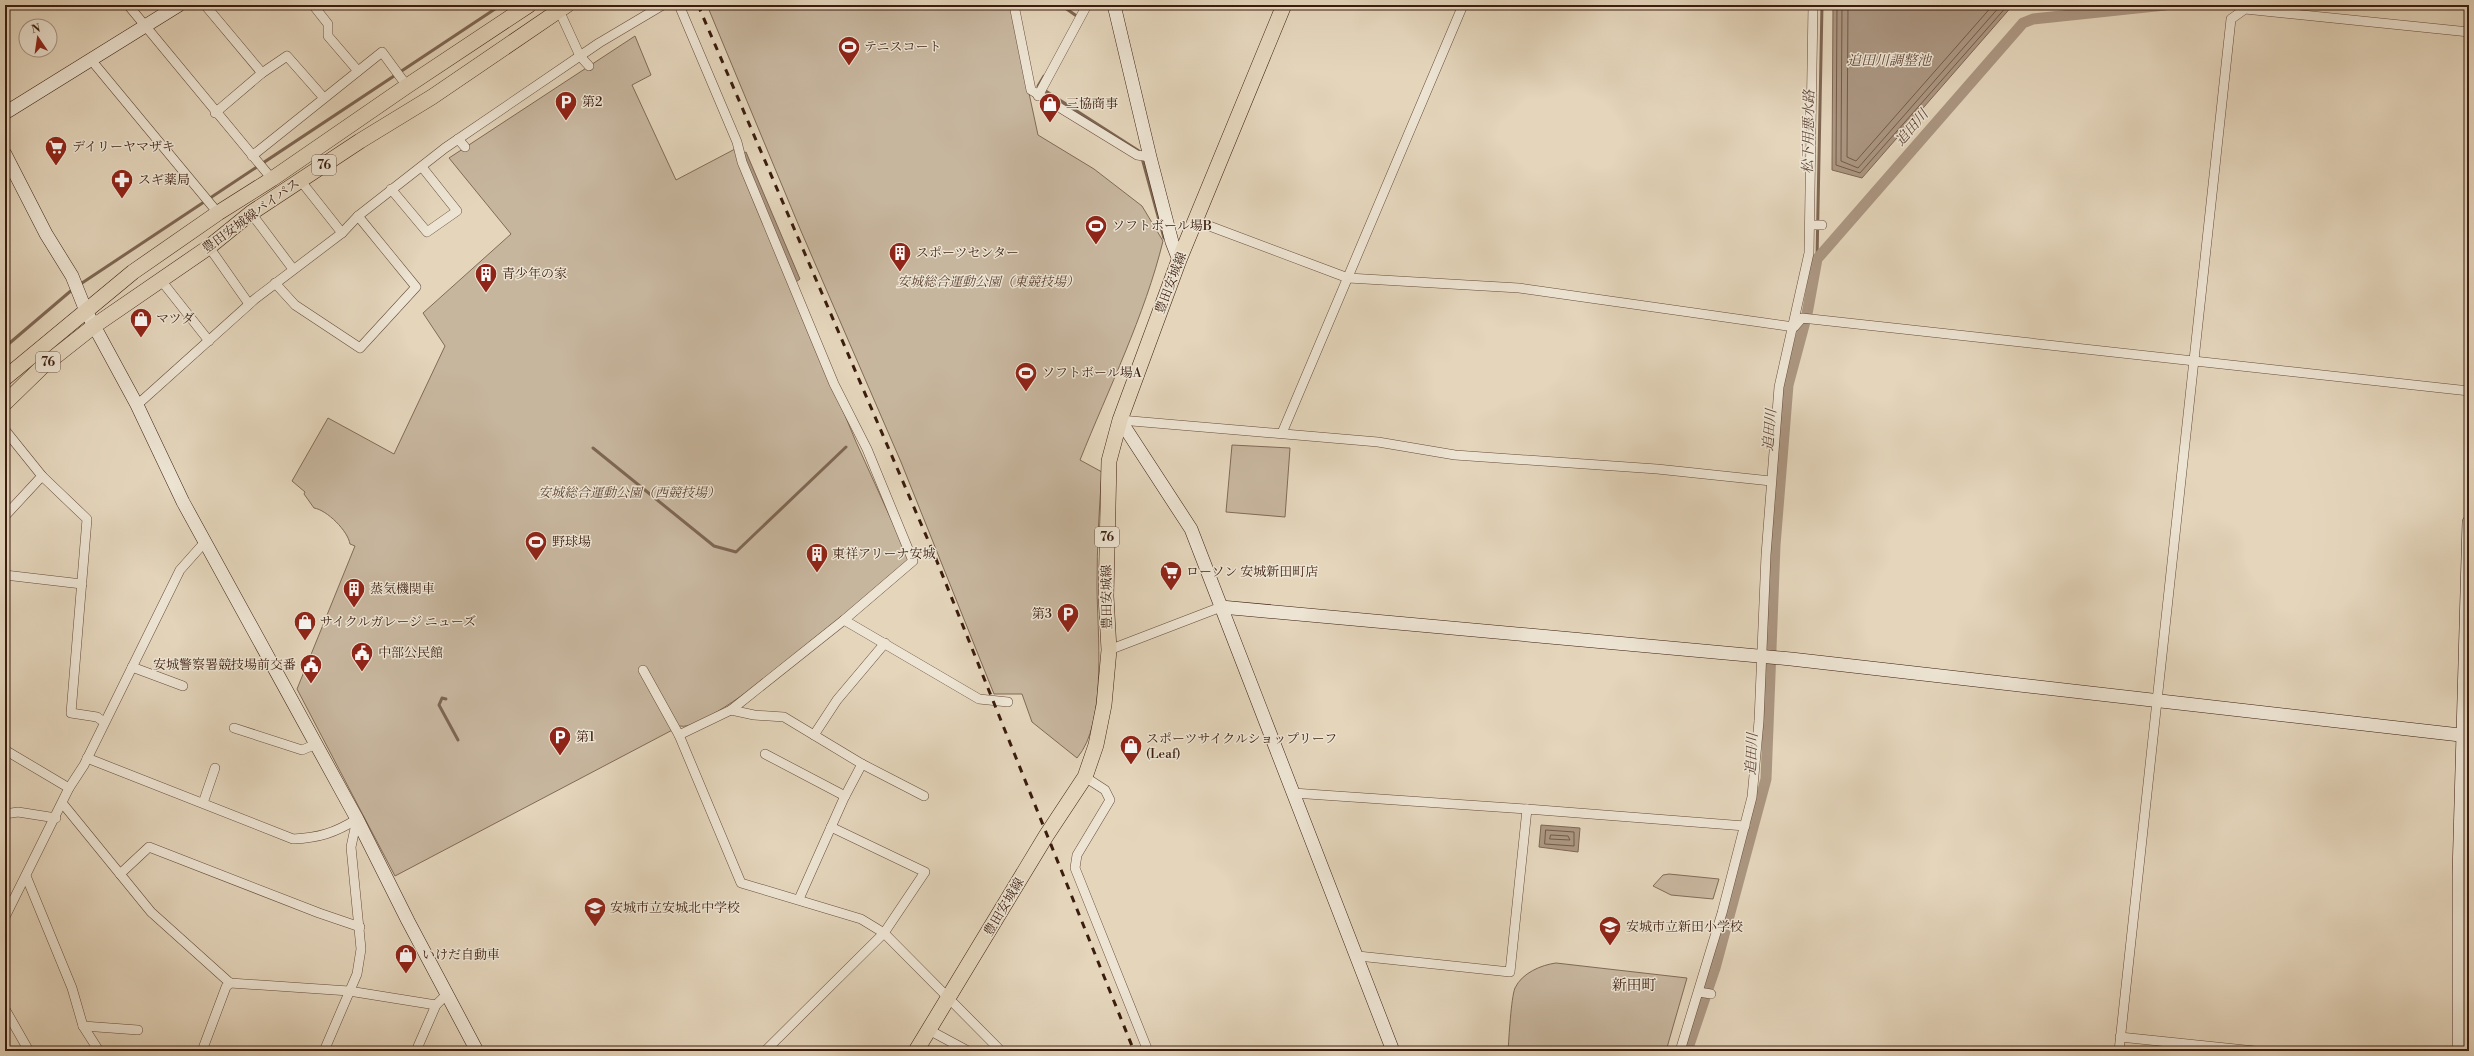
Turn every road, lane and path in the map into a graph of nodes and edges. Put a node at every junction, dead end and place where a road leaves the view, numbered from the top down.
1 (128, 5) edge
2 (179, 5) edge
3 (205, 5) edge
4 (312, 5) edge
5 (529, 5) edge
6 (663, 5) edge
7 (679, 5) edge
8 (1014, 5) edge
9 (1087, 5) edge
10 (1114, 5) edge
11 (1284, 5) edge
12 (1463, 5) edge
13 (1813, 5) edge
14 (561, 7) edge
15 (145, 26) junction
16 (2469, 32) edge
17 (580, 56) junction
18 (92, 61) junction
19 (589, 66) dead end
20 (358, 71) junction
21 (262, 73) junction
22 (407, 86) junction
23 (1038, 96) junction
24 (324, 98) junction
25 (5, 113) edge
26 (215, 113) junction
27 (458, 139) junction
28 (465, 147) dead end
29 (5, 154) edge
30 (252, 156) junction
31 (1150, 157) junction
32 (422, 167) junction
33 (272, 179) junction
34 (300, 180) junction
35 (391, 189) junction
36 (218, 213) junction
37 (251, 213) junction
38 (358, 216) junction
39 (1196, 221) junction
40 (342, 233) junction
41 (209, 247) junction
42 (1179, 260) junction
43 (293, 269) junction
44 (1348, 278) junction
45 (160, 279) junction
46 (275, 283) junction
47 (249, 304) junction
48 (86, 311) junction
49 (94, 326) junction
50 (1794, 327) junction
51 (208, 341) junction
52 (2192, 361) junction
53 (5, 378) edge
54 (2469, 391) edge
55 (5, 403) edge
56 (137, 405) junction
57 (1120, 420) junction
58 (5, 430) edge
59 (1282, 433) junction
60 (42, 476) junction
61 (1771, 481) junction
62 (5, 516) edge
63 (2469, 522) edge
64 (204, 543) junction
65 (5, 575) edge
66 (82, 584) junction
67 (1221, 607) junction
68 (844, 620) junction
69 (886, 643) junction
70 (1109, 650) junction
71 (1768, 657) junction
72 (132, 668) junction
73 (643, 670) dead end
74 (183, 686) dead end
75 (2157, 699) junction
76 (1008, 702) dead end
77 (731, 710) junction
78 (104, 722) junction
79 (234, 728) dead end
80 (679, 735) junction
81 (814, 735) junction
82 (2465, 735) edge
83 (314, 745) junction
84 (5, 750) edge
85 (765, 754) dead end
86 (87, 758) junction
87 (862, 764) junction
88 (215, 768) dead end
89 (1085, 777) junction
90 (69, 788) junction
91 (1293, 792) junction
92 (845, 796) junction
93 (924, 796) dead end
94 (203, 803) junction
95 (63, 804) junction
96 (1527, 809) junction
97 (5, 814) edge
98 (56, 818) junction
99 (357, 819) junction
100 (1745, 826) junction
101 (831, 827) junction
102 (120, 874) junction
103 (26, 876) junction
104 (799, 899) junction
105 (5, 916) edge
106 (360, 927) junction
107 (884, 933) junction
108 (1358, 956) junction
109 (230, 983) junction
110 (349, 991) junction
111 (447, 994) junction
112 (949, 997) junction
113 (436, 1005) junction
114 (5, 1009) edge
115 (83, 1026) junction
116 (138, 1030) dead end
117 (929, 1030) junction
118 (2120, 1037) junction
119 (957, 1048) edge
120 (29, 1051) edge
121 (99, 1051) edge
122 (202, 1051) edge
123 (324, 1051) edge
124 (416, 1051) edge
125 (477, 1051) edge
126 (765, 1051) edge
127 (916, 1051) edge
128 (968, 1051) edge
129 (1001, 1051) edge
130 (1148, 1051) edge
131 (1393, 1051) edge
132 (1680, 1051) edge
133 (2119, 1051) edge
134 (2255, 1051) edge
135 (2460, 1051) edge

1 - 15 street
2 - 15 street
3 - 21 street
4 - 20 street
5 - 22 main road, 豊田安城線バイパス / 76
6 - 17 street
7 - 68 street
8 - 23 street
9 - 23 street
10 - 31 street
11 - 39 main road, 豊田安城線 / 76
12 - 44 street
13 - 50 street
14 - 17 street
14 - 34 main road, 豊田安城線バイパス / 76
15 - 18 street
15 - 26 street
16 - 52 street
17 - 19 street
17 - 27 street
18 - 25 street
18 - 36 street
20 - 22 street
20 - 24 street
21 - 24 street
21 - 26 street
22 - 33 main road, 豊田安城線バイパス / 76
23 - 31 street
24 - 30 street
26 - 30 street
27 - 28 street
27 - 32 street
29 - 48 street
30 - 33 street
31 - 42 street
32 - 35 street
32 - 35 street
33 - 36 main road, 豊田安城線バイパス / 76
34 - 37 main road, 豊田安城線バイパス / 76
34 - 40 street
35 - 38 street
36 - 48 main road, 豊田安城線バイパス / 76
37 - 41 main road, 豊田安城線バイパス / 76
37 - 43 street
38 - 40 street
38 - 46 street
39 - 42 main road, 豊田安城線 / 76
39 - 44 street
40 - 43 street
41 - 45 main road, 豊田安城線バイパス / 76
41 - 47 street
42 - 57 main road, 豊田安城線 / 76
43 - 46 street
44 - 50 street
44 - 59 street
45 - 49 main road, 豊田安城線バイパス / 76
45 - 51 street
46 - 47 street
47 - 51 street
48 - 49 street
48 - 53 main road, 豊田安城線バイパス / 76
49 - 55 main road, 豊田安城線バイパス / 76
49 - 56 street
50 - 52 street
50 - 61 street
51 - 56 street
52 - 54 street
52 - 75 street
56 - 64 street
57 - 59 street
57 - 67 street
57 - 70 main road, 豊田安城線 / 76
58 - 60 street
59 - 61 street
60 - 62 street
60 - 66 street
61 - 71 street
63 - 82 street
64 - 72 street
64 - 83 street
65 - 66 street
66 - 78 street
67 - 70 street
67 - 71 street
67 - 91 street
68 - 69 street
68 - 77 street
69 - 76 street
69 - 81 street
70 - 89 main road, 豊田安城線 / 76
71 - 75 street
71 - 100 street
72 - 74 street
72 - 78 street
73 - 80 street
75 - 82 street
75 - 118 street
77 - 80 street
77 - 81 street
78 - 86 street
79 - 83 street
80 - 104 street
81 - 87 street
82 - 135 street
83 - 99 street
84 - 90 street
85 - 92 street
86 - 90 street
86 - 94 street
87 - 92 street
87 - 93 street
88 - 94 street
89 - 112 main road, 豊田安城線 / 76
89 - 130 street
90 - 95 street
91 - 96 street
91 - 108 street
92 - 101 street
94 - 99 street
95 - 98 street
95 - 102 street
96 - 100 street
96 - 108 street
97 - 98 street
98 - 103 street
99 - 106 street
99 - 111 street
100 - 132 street
101 - 104 street
101 - 107 street
102 - 106 street
102 - 109 street
103 - 105 street
103 - 115 street
104 - 107 street
106 - 110 street
107 - 112 street
107 - 126 street
108 - 131 street
109 - 110 street
109 - 122 street
110 - 113 street
110 - 123 street
111 - 113 street
111 - 125 street
112 - 117 main road, 豊田安城線 / 76
112 - 129 street
113 - 124 street
114 - 120 street
115 - 116 street
115 - 121 street
117 - 119 street
117 - 127 main road, 豊田安城線 / 76
118 - 133 street
118 - 134 street
119 - 128 street

